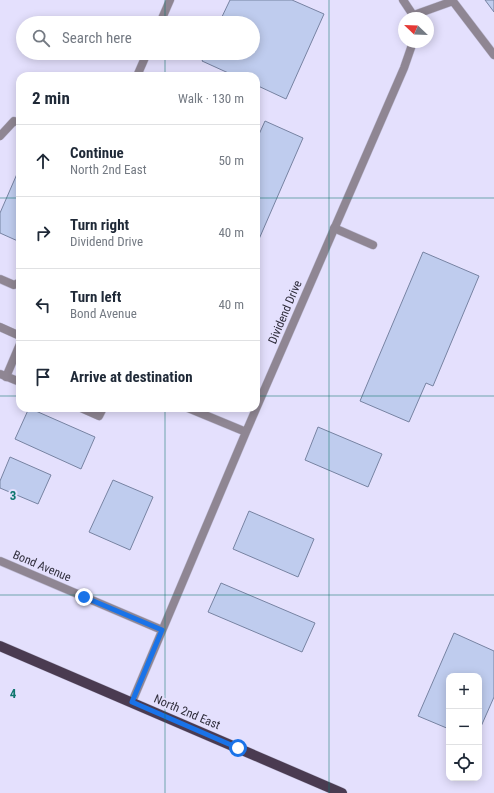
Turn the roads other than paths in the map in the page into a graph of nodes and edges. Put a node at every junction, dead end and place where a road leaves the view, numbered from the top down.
1 (170, 0) edge
2 (403, 0) edge
3 (453, 1) edge
4 (411, 12) edge
5 (427, 12) edge
6 (163, 16) edge
7 (411, 48) edge
8 (494, 55) edge
9 (144, 60) edge
10 (139, 72) edge
11 (16, 122) edge
12 (0, 136) edge
13 (334, 228) junction
14 (373, 245) dead end
15 (0, 279) edge
16 (16, 284) edge
17 (0, 327) edge
18 (16, 334) edge
19 (16, 351) edge
20 (3, 375) edge
21 (16, 380) edge
22 (260, 400) edge
23 (90, 412) edge
24 (101, 412) edge
25 (198, 412) edge
26 (255, 412) edge
27 (246, 432) junction
28 (0, 561) edge
29 (162, 630) junction
30 (0, 646) edge
31 (132, 702) junction
32 (342, 793) edge

1 - 6 street
2 - 4 street
3 - 5 street
3 - 8 street
7 - 13 street, Dividend Drive
9 - 10 street
11 - 12 street
13 - 14 street
13 - 22 street, Dividend Drive
15 - 16 street
17 - 18 street
19 - 20 street
20 - 21 street
23 - 24 street
25 - 27 street
26 - 27 street, Dividend Drive
27 - 29 street, Dividend Drive
28 - 29 street, Bond Avenue
29 - 31 street, Dividend Drive
30 - 31 main road, North 2nd East
31 - 32 main road, North 2nd East

